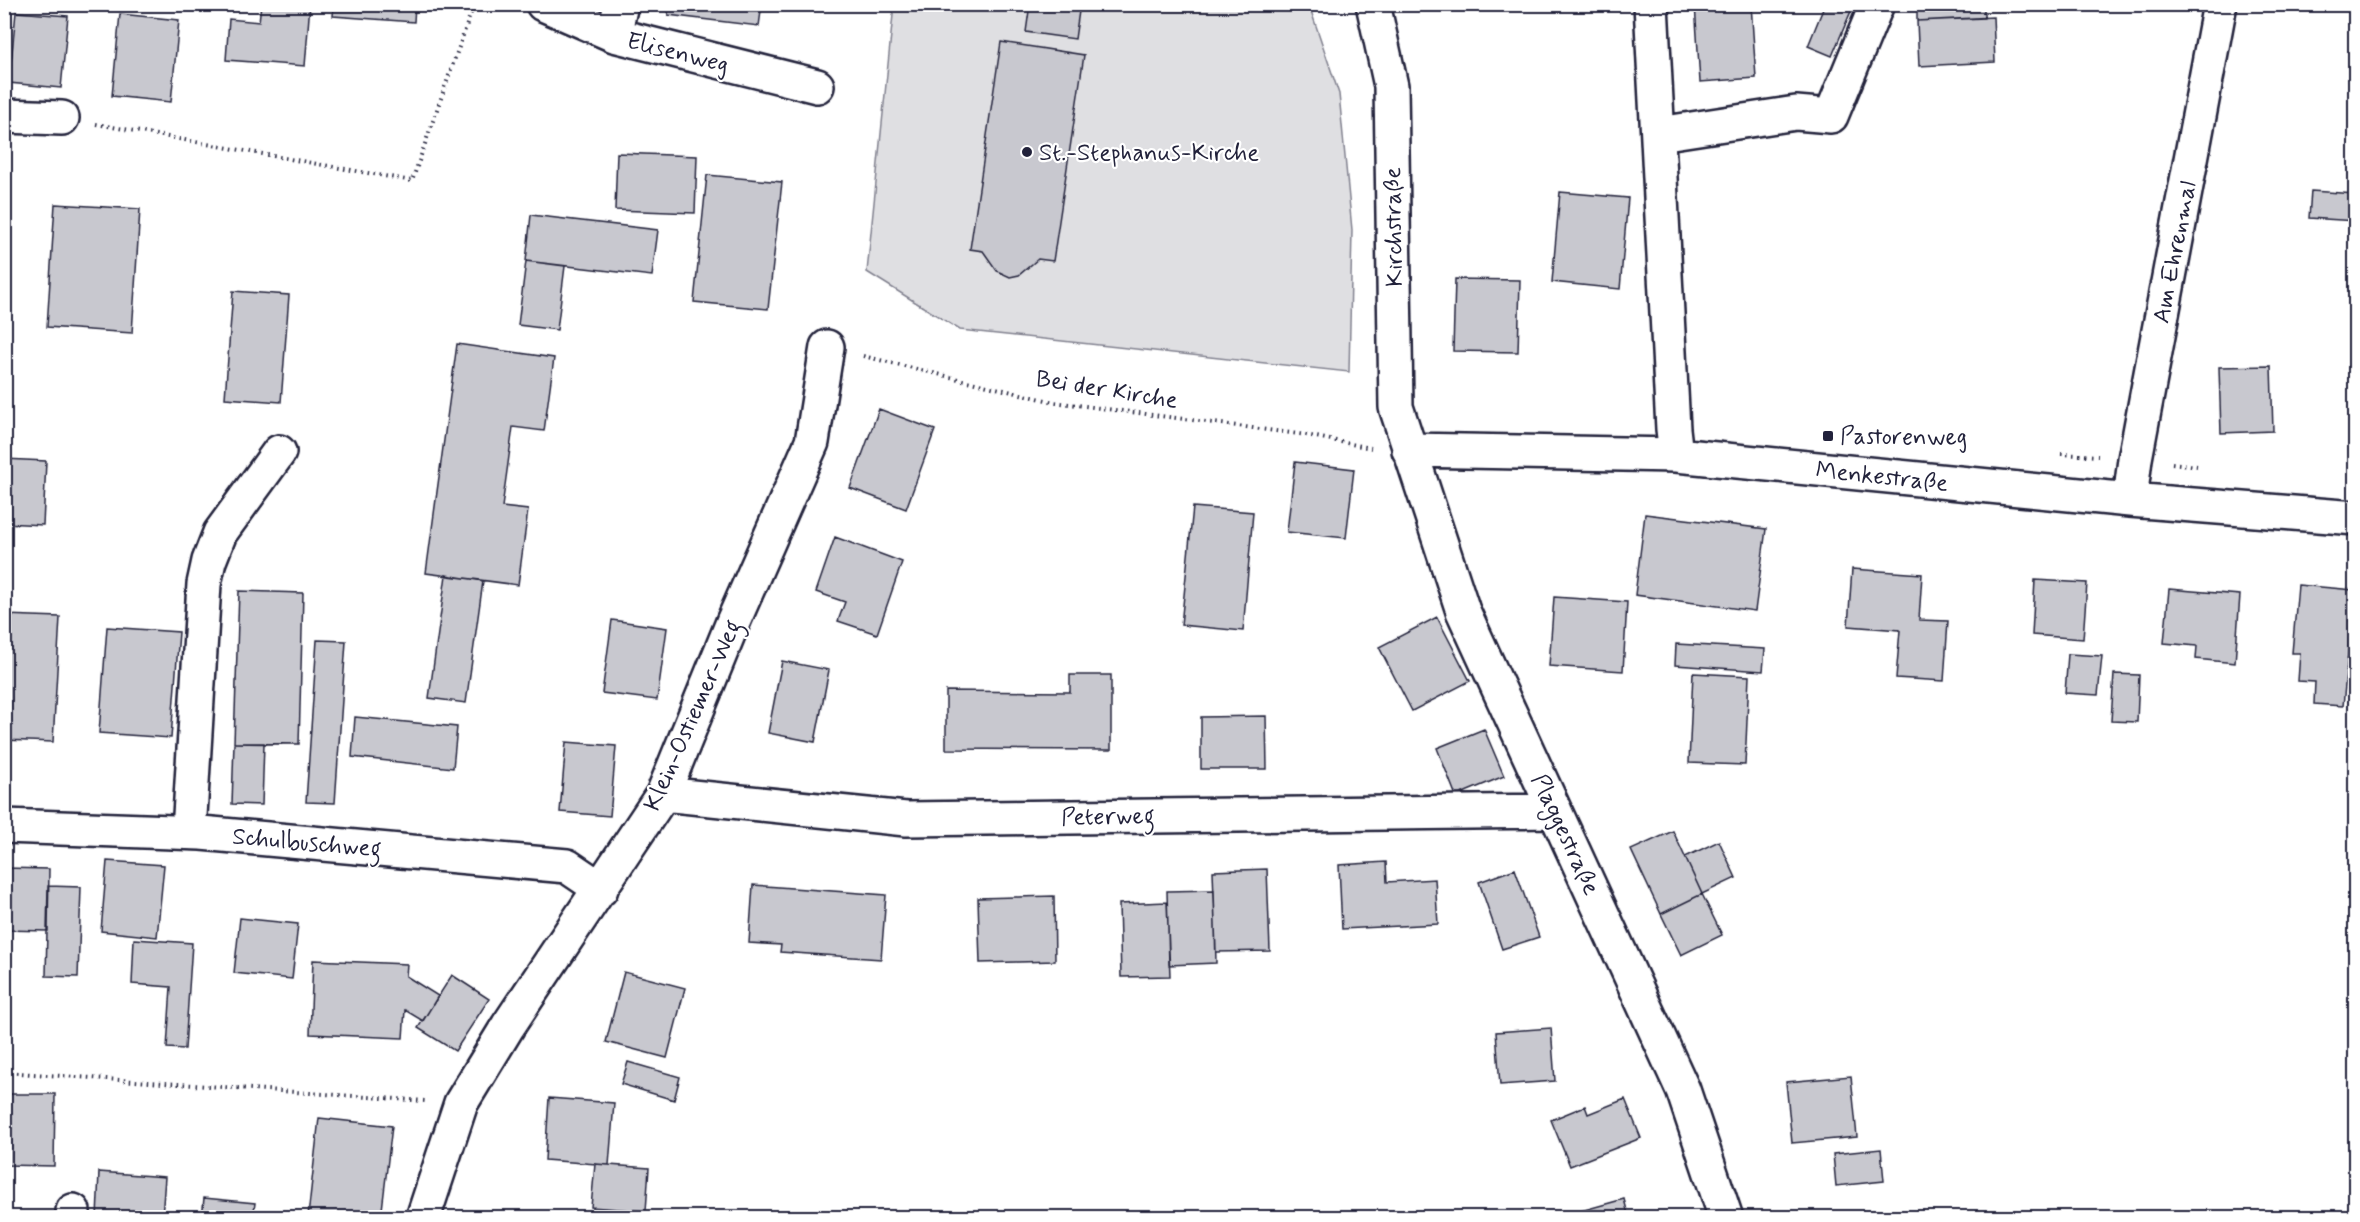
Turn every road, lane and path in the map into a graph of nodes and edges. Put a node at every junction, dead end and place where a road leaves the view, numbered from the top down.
1 (474, 4) edge
2 (543, 4) edge
3 (1373, 4) edge
4 (1651, 4) edge
5 (1877, 4) edge
6 (2220, 4) edge
7 (617, 20) edge
8 (817, 86) dead end
9 (4, 116) edge
10 (62, 118) joint
11 (1659, 134) junction
12 (827, 347) joint
13 (1373, 448) dead end
14 (1409, 450) junction
15 (279, 452) dead end
16 (1676, 455) junction
17 (2130, 501) junction
18 (2355, 518) edge
19 (663, 794) junction
20 (1555, 811) junction
21 (4, 826) edge
22 (189, 832) junction
23 (601, 889) junction
24 (4, 1072) edge
25 (461, 1103) junction
26 (423, 1218) edge
27 (1726, 1218) edge

1 - 10 path
2 - 7 street, Elisenweg
3 - 14 street, Kirchstraße
4 - 11 street
5 - 11 street
6 - 17 street, Am Ehrenmal
7 - 8 street, Elisenweg
9 - 10 street
11 - 16 street
12 - 13 path, Bei der Kirche
12 - 19 street, Klein-Ostiemer-Weg
14 - 16 street, Menkestraße
14 - 20 street, Plaggestraße
15 - 22 street
16 - 17 street, Menkestraße
17 - 18 street, Menkestraße
19 - 20 street, Peterweg
19 - 23 street, Klein-Ostiemer-Weg
20 - 27 street, Plaggestraße
21 - 22 street, Schulbuschweg
22 - 23 street, Schulbuschweg
23 - 25 street, Klein-Ostiemer-Weg
24 - 25 path
25 - 26 street, Klein-Ostiemer-Weg

